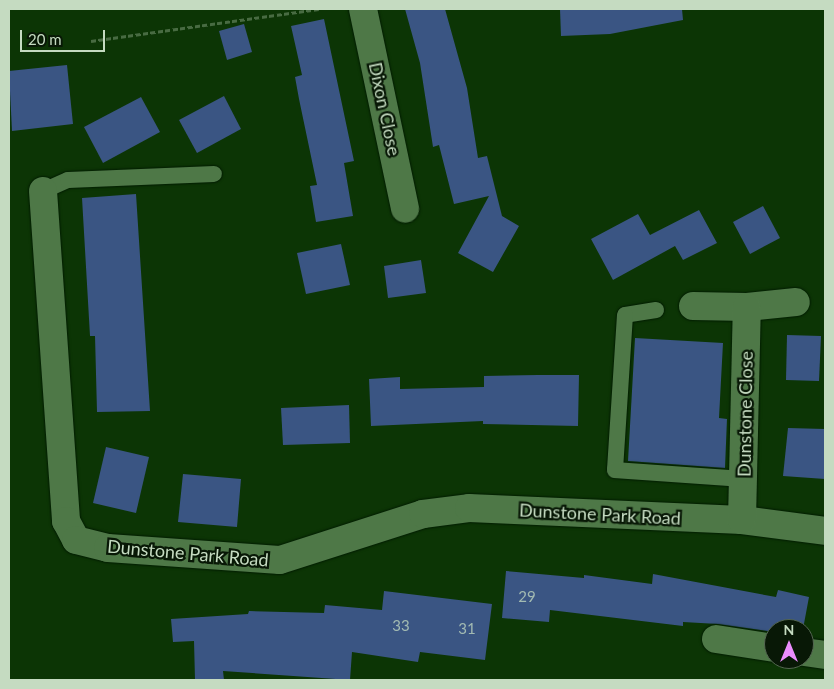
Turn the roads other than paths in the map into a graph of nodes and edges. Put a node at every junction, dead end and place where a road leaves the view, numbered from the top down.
1 (363, 9) edge
2 (214, 174) dead end
3 (43, 191) joint
4 (405, 209) dead end
5 (796, 302) dead end
6 (693, 306) dead end
7 (747, 307) junction
8 (656, 310) dead end
9 (743, 479) junction
10 (742, 520) junction
11 (825, 531) edge
12 (716, 639) dead end
13 (764, 646) edge

1 - 4 street, Dixon Close
2 - 3 lane
3 - 10 street, Dunstone Park Road
5 - 7 street
6 - 7 street
7 - 9 street, Dunstone Close
8 - 9 lane
9 - 10 street, Dunstone Close
10 - 11 street, Dunstone Park Road
12 - 13 street

